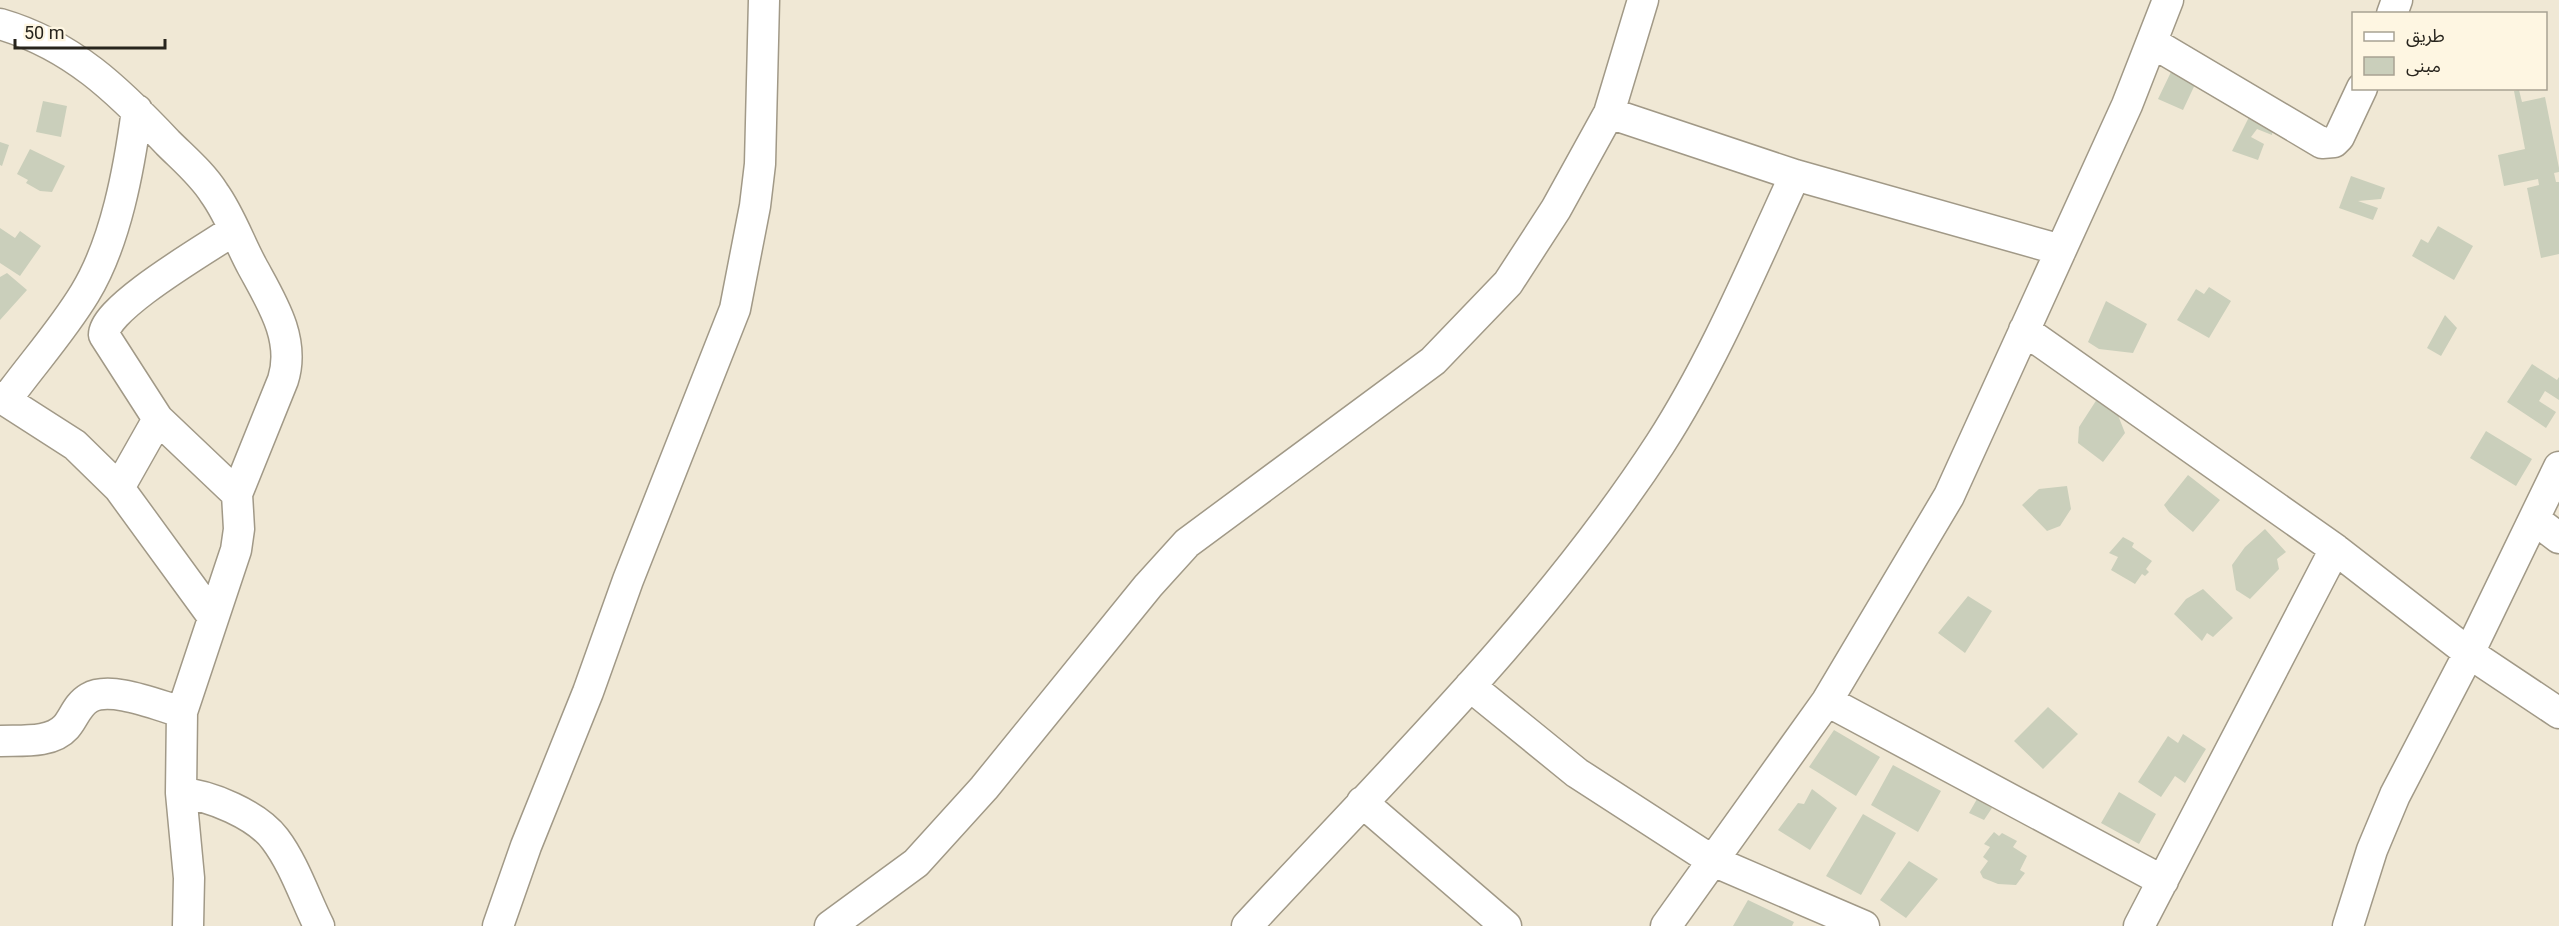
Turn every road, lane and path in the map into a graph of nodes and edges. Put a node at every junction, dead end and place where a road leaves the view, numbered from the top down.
1 (764, 0) edge
2 (1643, 0) edge
3 (2168, 0) edge
4 (0, 24) edge
5 (2153, 43) junction
6 (2361, 90) edge
7 (137, 110) junction
8 (1609, 113) junction
9 (1795, 175) junction
10 (234, 230) junction
11 (2061, 250) junction
12 (2024, 330) junction
13 (3, 398) edge
14 (158, 419) junction
15 (2559, 467) edge
16 (119, 488) junction
17 (237, 494) junction
18 (2534, 519) junction
19 (2559, 538) edge
20 (2334, 549) junction
21 (213, 616) junction
22 (2469, 653) junction
23 (1470, 686) junction
24 (1827, 701) junction
25 (182, 712) junction
26 (2559, 713) edge
27 (0, 741) edge
28 (181, 793) junction
29 (1362, 802) junction
30 (1713, 861) junction
31 (2163, 880) junction
32 (188, 926) edge
33 (319, 926) edge
34 (498, 926) edge
35 (830, 926) edge
36 (1246, 926) edge
37 (1506, 926) edge
38 (1666, 926) edge
39 (1864, 926) edge
40 (2139, 926) edge
41 (2348, 926) edge

1 - 34 street
2 - 8 street
3 - 5 street
4 - 7 street
5 - 6 street
5 - 11 street
7 - 10 street
7 - 13 street
8 - 9 street
8 - 35 street
9 - 11 street
9 - 23 street
10 - 14 street
10 - 17 street
11 - 12 street
12 - 20 street
12 - 24 street
13 - 16 street
14 - 16 street
14 - 17 street
15 - 18 street
16 - 21 street
17 - 21 street
18 - 19 street
18 - 22 street
20 - 22 street
20 - 31 street
21 - 25 street
22 - 26 street
22 - 41 street
23 - 29 street
23 - 30 street
24 - 30 street
24 - 31 street
25 - 27 street
25 - 28 street
28 - 32 street
28 - 33 street
29 - 36 street
29 - 37 street
30 - 38 street
30 - 39 street
31 - 40 street

